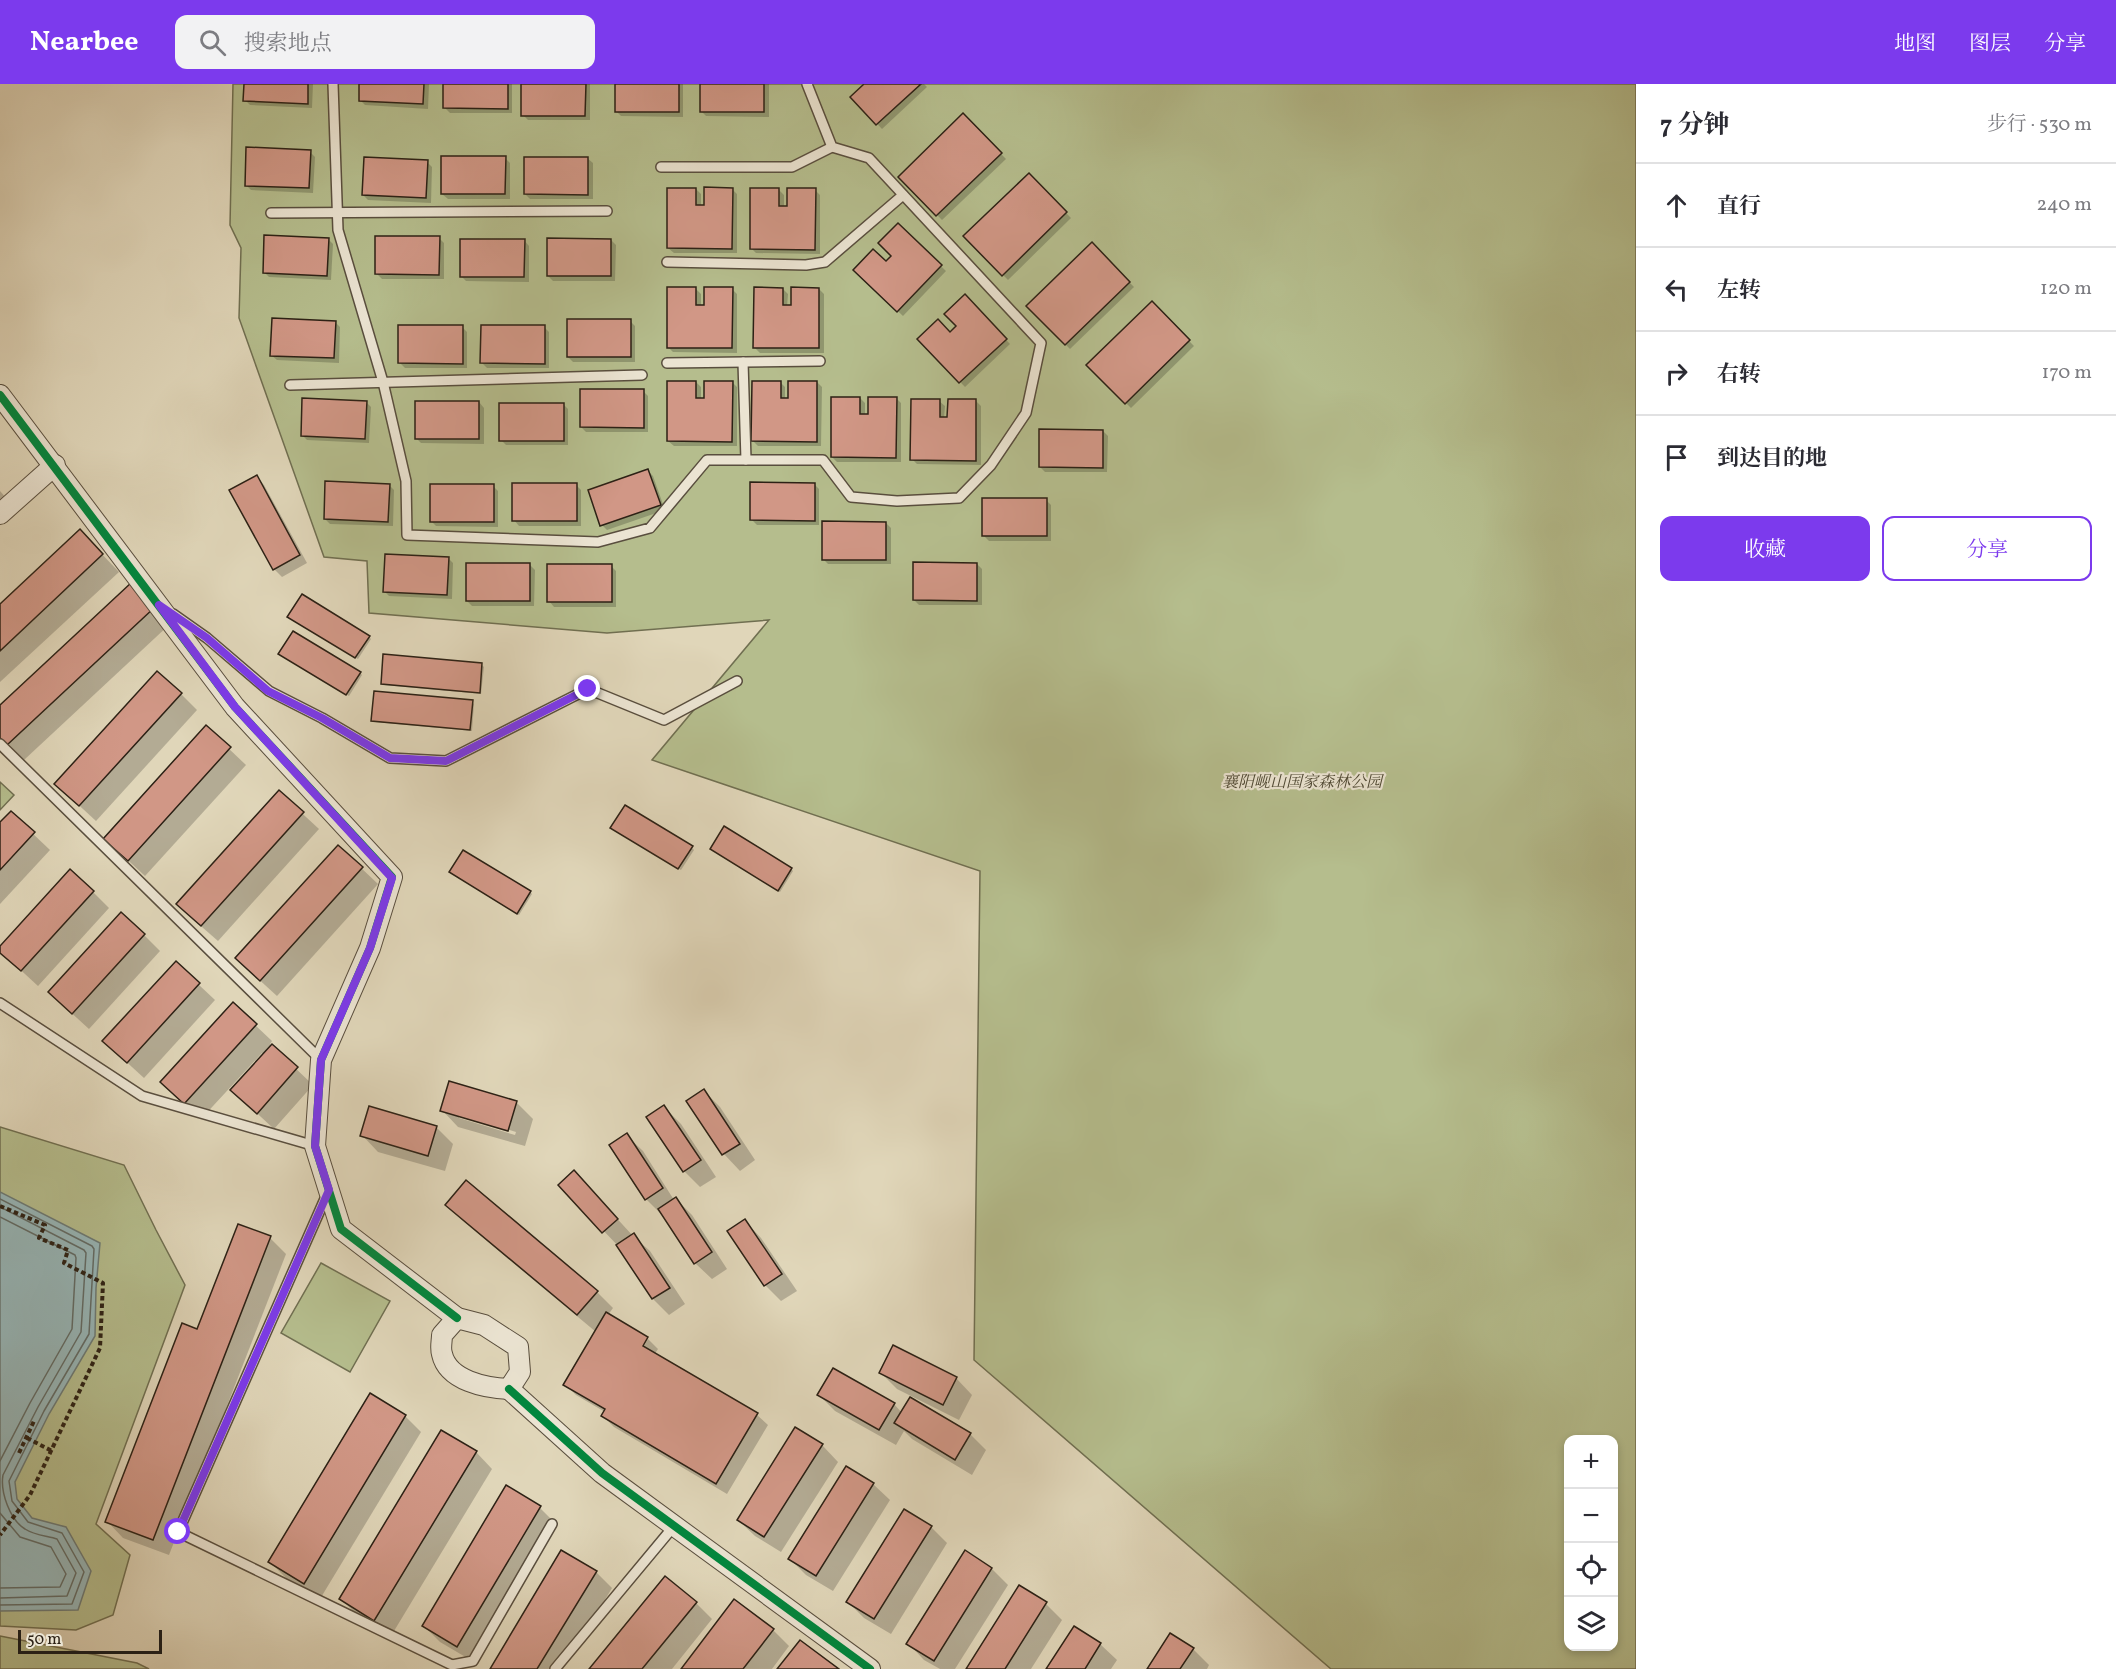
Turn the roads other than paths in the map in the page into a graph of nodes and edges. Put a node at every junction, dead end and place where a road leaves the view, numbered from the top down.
1 (333, 84) edge
2 (807, 84) edge
3 (832, 147) junction
4 (661, 167) dead end
5 (903, 195) junction
6 (607, 211) dead end
7 (271, 213) dead end
8 (337, 214) junction
9 (667, 262) dead end
10 (820, 361) dead end
11 (743, 362) junction
12 (668, 363) dead end
13 (642, 375) dead end
14 (383, 382) junction
15 (290, 385) dead end
16 (0, 395) edge
17 (746, 460) junction
18 (55, 465) junction
19 (0, 514) edge
20 (159, 605) junction
21 (736, 681) dead end
22 (0, 744) edge
23 (0, 1003) edge
24 (321, 1060) junction
25 (315, 1146) junction
26 (329, 1190) junction
27 (457, 1318) junction
28 (510, 1389) junction
29 (552, 1524) dead end
30 (674, 1526) junction
31 (555, 1669) edge
32 (870, 1669) edge

1 - 8 lane
2 - 3 lane
3 - 4 lane
3 - 5 lane
5 - 9 lane
5 - 17 lane
6 - 8 lane
7 - 8 lane
8 - 14 lane
10 - 11 lane
11 - 12 lane
11 - 17 lane
13 - 14 lane
14 - 15 lane
14 - 17 lane
16 - 18 street
18 - 19 street
18 - 20 street
20 - 21 lane
20 - 24 street
22 - 24 lane
23 - 25 lane
24 - 25 street
25 - 26 street
26 - 27 street
26 - 29 lane
27 - 28 street
27 - 28 street
28 - 30 street
30 - 31 lane
30 - 32 street

